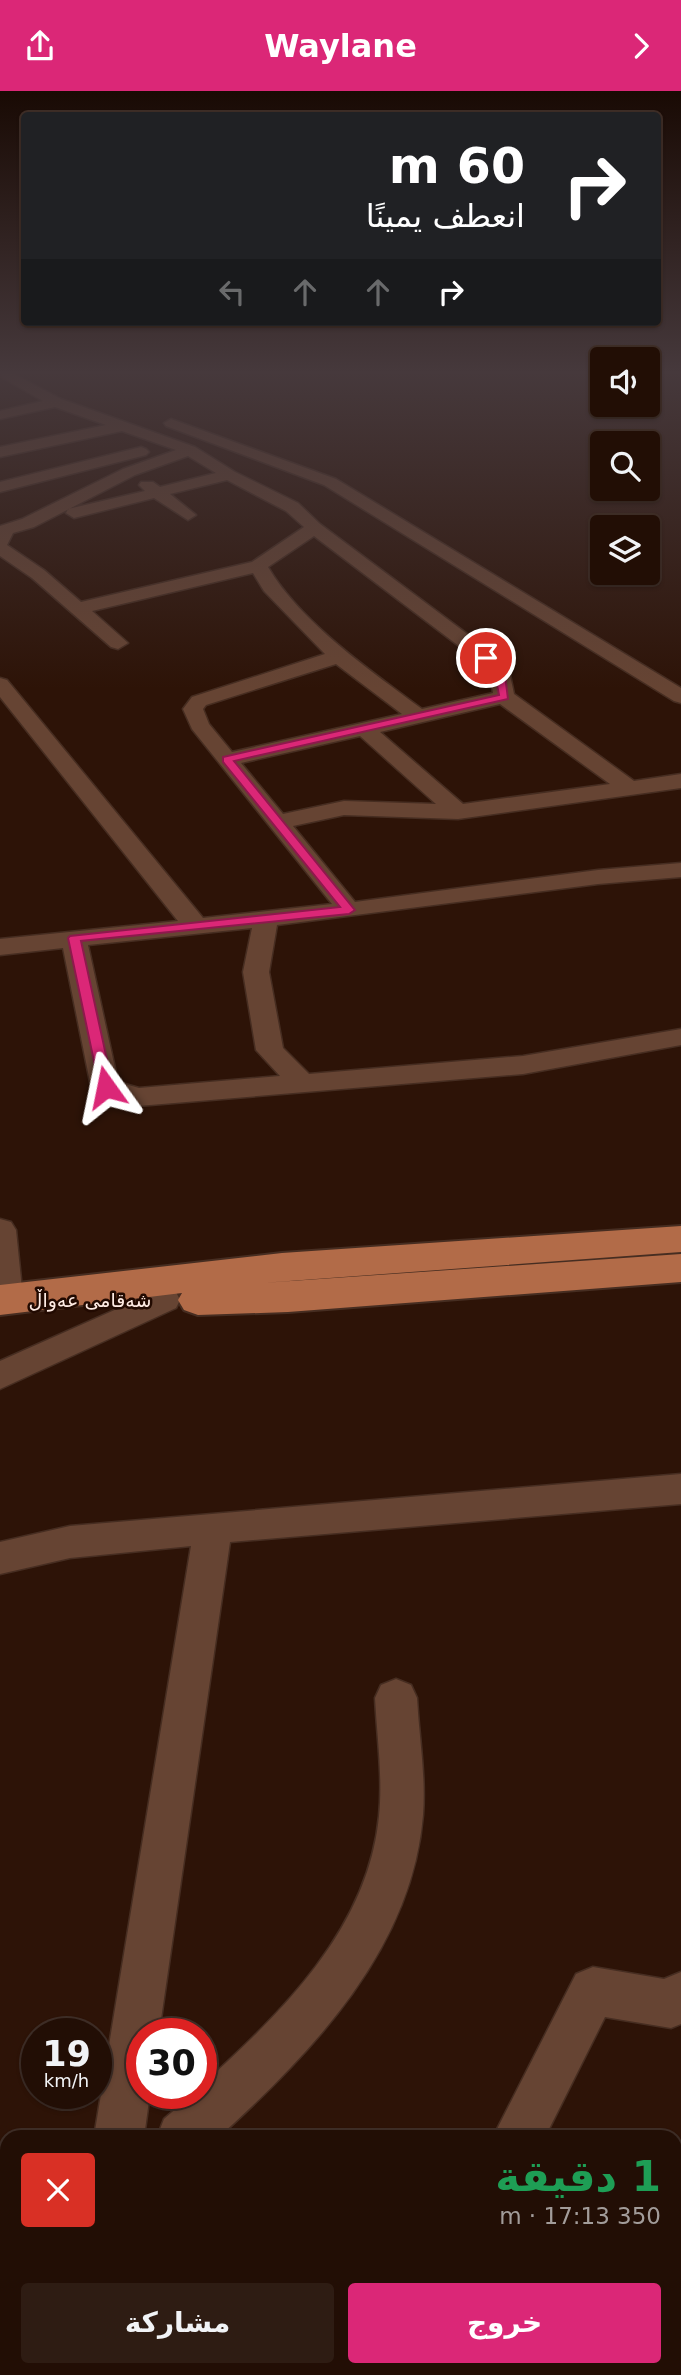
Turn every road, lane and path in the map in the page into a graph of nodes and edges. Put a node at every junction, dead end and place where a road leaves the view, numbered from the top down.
1 (42, 477) edge
2 (120, 477) edge
3 (135, 477) edge
4 (223, 477) edge
5 (232, 477) edge
6 (315, 477) edge
7 (0, 487) edge
8 (158, 493) junction
9 (188, 515) dead end
10 (28, 523) junction
11 (314, 528) junction
12 (0, 543) edge
13 (0, 548) edge
14 (258, 566) junction
15 (79, 608) junction
16 (118, 643) dead end
17 (337, 655) junction
18 (0, 684) edge
19 (504, 697) junction
20 (681, 697) edge
21 (418, 716) junction
22 (363, 728) junction
23 (227, 760) junction
24 (681, 781) edge
25 (627, 786) junction
26 (458, 812) junction
27 (278, 822) junction
28 (681, 870) edge
29 (349, 910) junction
30 (266, 918) junction
31 (195, 925) junction
32 (74, 938) junction
33 (0, 947) edge
34 (681, 1037) edge
35 (302, 1083) junction
36 (0, 1230) edge
37 (681, 1239) edge
38 (681, 1268) edge
39 (4, 1300) edge
40 (164, 1300) junction
41 (0, 1376) edge
42 (681, 1489) edge
43 (213, 1528) junction
44 (0, 1558) edge
45 (396, 1698) dead end
46 (681, 1996) edge
47 (120, 2130) edge
48 (190, 2130) edge
49 (521, 2130) edge

1 - 7 street
2 - 10 street
3 - 8 street
4 - 8 street
5 - 11 street
6 - 20 street
8 - 9 street
8 - 10 street
10 - 12 street
11 - 14 street
11 - 19 street
13 - 15 street
14 - 15 street
14 - 17 street
15 - 16 street
17 - 21 street
17 - 23 street
18 - 31 street
19 - 21 street
19 - 25 street
21 - 22 street
22 - 23 street
22 - 26 street
23 - 27 street
24 - 25 street
25 - 26 street
26 - 27 street
27 - 29 street
28 - 29 street
29 - 30 street
30 - 31 street
30 - 35 street
31 - 32 street
32 - 33 street
32 - 35 street
34 - 35 street
36 - 39 street
37 - 39 main road, شەقامی عەواڵ
38 - 40 main road, شەقامی عەواڵ
39 - 40 main road, شەقامی عەواڵ
40 - 41 street
42 - 43 street
43 - 44 street
43 - 47 street
45 - 48 street
46 - 49 street

